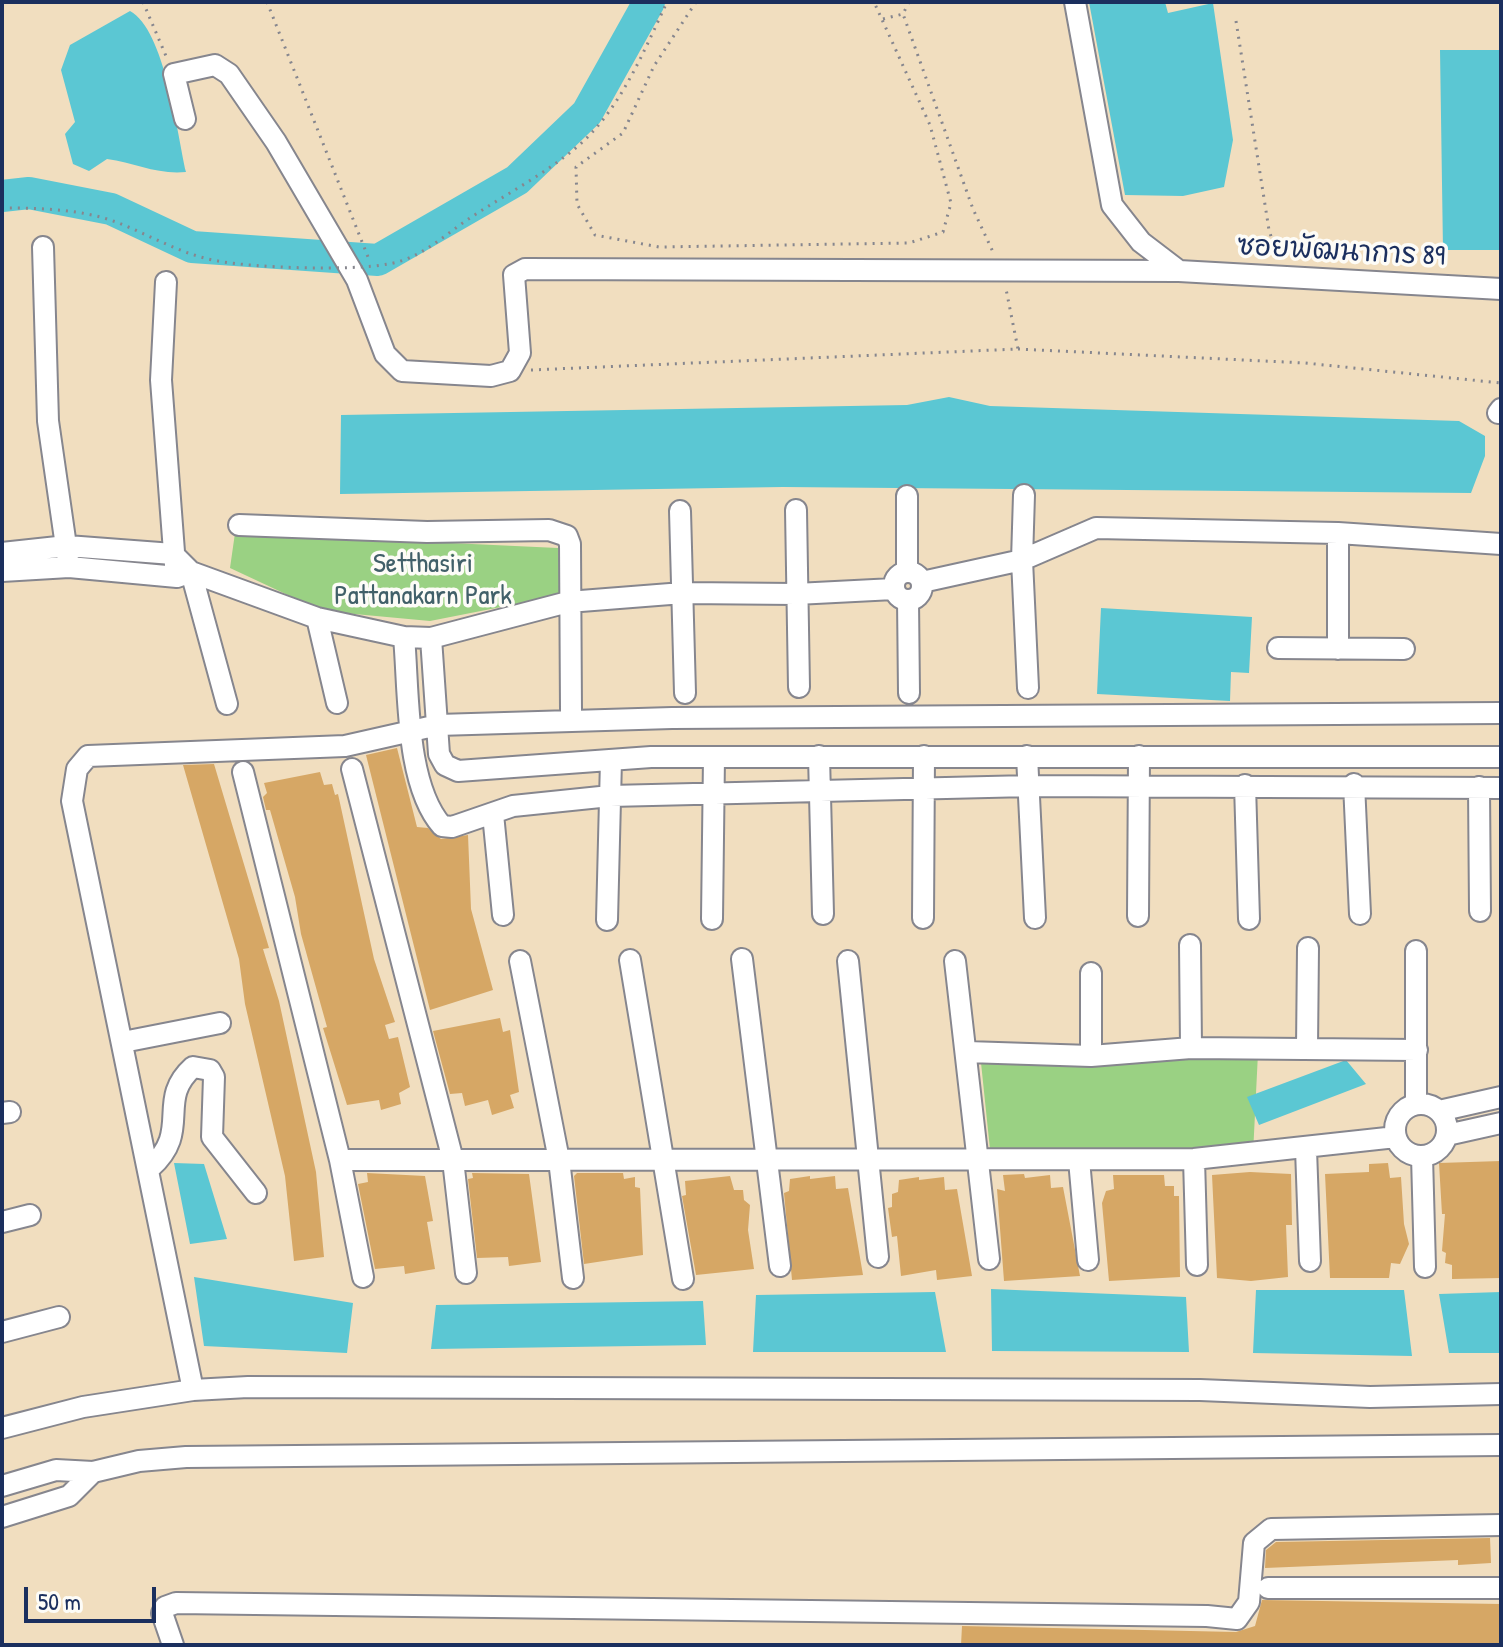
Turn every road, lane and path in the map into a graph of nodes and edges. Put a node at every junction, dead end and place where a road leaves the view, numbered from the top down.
1 (143, 2) edge
2 (267, 2) edge
3 (667, 2) edge
4 (696, 2) edge
5 (874, 2) edge
6 (909, 2) edge
7 (1075, 2) edge
8 (903, 14) junction
9 (882, 19) junction
10 (1236, 21) dead end
11 (174, 74) junction
12 (185, 119) dead end
13 (2, 208) edge
14 (43, 247) dead end
15 (371, 264) dead end
16 (349, 267) junction
17 (1003, 271) junction
18 (1179, 271) junction
19 (1285, 277) junction
20 (166, 282) dead end
21 (1501, 289) edge
22 (1018, 349) junction
23 (510, 371) junction
24 (1501, 383) edge
25 (1024, 495) dead end
26 (907, 496) dead end
27 (796, 510) dead end
28 (680, 511) dead end
29 (239, 525) dead end
30 (1338, 533) junction
31 (1501, 544) edge
32 (67, 546) junction
33 (2, 553) edge
34 (173, 554) junction
35 (1022, 560) junction
36 (69, 567) junction
37 (2, 571) edge
38 (184, 574) junction
39 (914, 576) junction
40 (683, 593) junction
41 (796, 594) junction
42 (901, 595) junction
43 (568, 602) junction
44 (317, 618) junction
45 (404, 637) junction
46 (431, 638) junction
47 (1278, 648) dead end
48 (1338, 649) junction
49 (1404, 649) dead end
50 (799, 687) dead end
51 (1028, 688) dead end
52 (685, 693) dead end
53 (909, 693) dead end
54 (337, 703) dead end
55 (227, 704) dead end
56 (571, 711) dead end
57 (1501, 713) edge
58 (438, 725) junction
59 (410, 733) junction
60 (819, 756) junction
61 (924, 756) junction
62 (1027, 756) junction
63 (1139, 756) junction
64 (714, 757) junction
65 (1501, 757) edge
66 (611, 760) junction
67 (352, 769) dead end
68 (243, 772) dead end
69 (1354, 784) junction
70 (1245, 785) junction
71 (1030, 786) junction
72 (1479, 787) junction
73 (1140, 788) junction
74 (1501, 788) edge
75 (820, 790) junction
76 (926, 790) junction
77 (714, 793) junction
78 (610, 796) junction
79 (493, 814) junction
80 (1480, 911) dead end
81 (823, 914) dead end
82 (1360, 914) dead end
83 (503, 915) dead end
84 (1138, 916) dead end
85 (923, 918) dead end
86 (1035, 918) dead end
87 (712, 919) dead end
88 (1249, 919) dead end
89 (607, 920) dead end
90 (1190, 945) dead end
91 (1308, 948) dead end
92 (1416, 951) dead end
93 (742, 959) dead end
94 (630, 960) dead end
95 (520, 961) dead end
96 (848, 961) dead end
97 (955, 961) dead end
98 (1091, 973) dead end
99 (220, 1023) dead end
100 (123, 1042) junction
101 (1191, 1048) junction
102 (1307, 1048) junction
103 (1417, 1050) junction
104 (967, 1052) junction
105 (1091, 1056) junction
106 (1501, 1097) edge
107 (1416, 1104) junction
108 (1439, 1111) junction
109 (1501, 1123) edge
110 (1447, 1135) junction
111 (1396, 1137) junction
112 (1306, 1149) junction
113 (1422, 1156) junction
114 (866, 1158) junction
115 (978, 1159) junction
116 (1194, 1159) junction
117 (340, 1160) junction
118 (453, 1160) junction
119 (559, 1160) junction
120 (1079, 1160) junction
121 (665, 1161) junction
122 (769, 1161) junction
123 (150, 1168) junction
124 (256, 1193) dead end
125 (30, 1215) dead end
126 (2, 1222) edge
127 (878, 1257) dead end
128 (989, 1259) dead end
129 (1088, 1260) dead end
130 (1310, 1261) dead end
131 (1197, 1265) dead end
132 (780, 1266) dead end
133 (1425, 1267) dead end
134 (466, 1273) dead end
135 (363, 1277) dead end
136 (573, 1278) dead end
137 (683, 1279) dead end
138 (59, 1317) dead end
139 (2, 1332) edge
140 (193, 1390) junction
141 (1501, 1394) edge
142 (2, 1428) edge
143 (1501, 1445) edge
144 (93, 1472) junction
145 (2, 1486) edge
146 (2, 1517) edge
147 (1501, 1525) edge
148 (1268, 1588) dead end
149 (1501, 1588) edge
150 (173, 1645) edge

1 - 11 path
2 - 15 path
3 - 16 path, bridge
4 - 9 path
5 - 9 path
6 - 8 path
7 - 18 street
8 - 9 path
8 - 17 path
10 - 19 path
11 - 12 street
11 - 16 street
13 - 16 path, bridge
14 - 32 street
16 - 23 street
17 - 18 street, ซอยพัฒนาการ 89
17 - 22 path
17 - 23 street, ซอยพัฒนาการ 89
18 - 19 street, ซอยพัฒนาการ 89
19 - 21 street, ซอยพัฒนาการ 89
20 - 34 street
22 - 23 path
22 - 24 path
25 - 35 street
26 - 39 street
27 - 41 street
28 - 40 street
29 - 43 street
30 - 31 street
30 - 35 street
30 - 48 street
32 - 33 street
32 - 34 street
32 - 36 street
34 - 38 street
35 - 39 street
35 - 51 street
36 - 37 street
36 - 38 street
38 - 44 street
38 - 55 street
39 - 42 street
40 - 41 street
40 - 43 street
40 - 52 street
41 - 42 street
41 - 50 street
42 - 53 street
43 - 46 street
43 - 56 street
44 - 45 street
44 - 54 street
45 - 46 street
45 - 59 street
46 - 58 street
47 - 48 street
48 - 49 street
57 - 58 street
58 - 59 street
58 - 66 street
59 - 79 street
59 - 100 street
60 - 61 street
60 - 64 street
60 - 75 street
61 - 62 street
61 - 76 street
62 - 63 street
62 - 71 street
63 - 65 street
63 - 73 street
64 - 66 street
64 - 77 street
66 - 78 street
67 - 118 street
68 - 117 street
69 - 70 street
69 - 72 street
69 - 82 street
70 - 73 street
70 - 88 street
71 - 73 street
71 - 76 street
71 - 86 street
72 - 74 street
72 - 80 street
73 - 84 street
75 - 76 street
75 - 77 street
75 - 81 street
76 - 85 street
77 - 78 street
77 - 87 street
78 - 79 street
78 - 89 street
79 - 83 street
90 - 101 street
91 - 102 street
92 - 103 street
93 - 122 street
94 - 121 street
95 - 119 street
96 - 114 street
97 - 104 street
98 - 105 street
99 - 100 street
100 - 123 street
101 - 102 street
101 - 105 street
102 - 103 street
103 - 107 street
104 - 105 street
104 - 115 street
106 - 108 street
107 - 108 street
107 - 111 street
108 - 110 street
109 - 110 street
110 - 113 street
111 - 112 street
111 - 113 street
112 - 116 street
112 - 130 street
113 - 133 street
114 - 115 street
114 - 122 street
114 - 127 street
115 - 120 street
115 - 128 street
116 - 120 street
116 - 131 street
117 - 118 street
117 - 135 street
118 - 119 street
118 - 134 street
119 - 121 street
119 - 136 street
120 - 129 street
121 - 122 street
121 - 137 street
122 - 132 street
123 - 124 street
123 - 140 street
125 - 126 street
138 - 139 street
140 - 141 street
140 - 142 street
143 - 144 street
144 - 145 street
144 - 146 street
147 - 150 street
148 - 149 street

